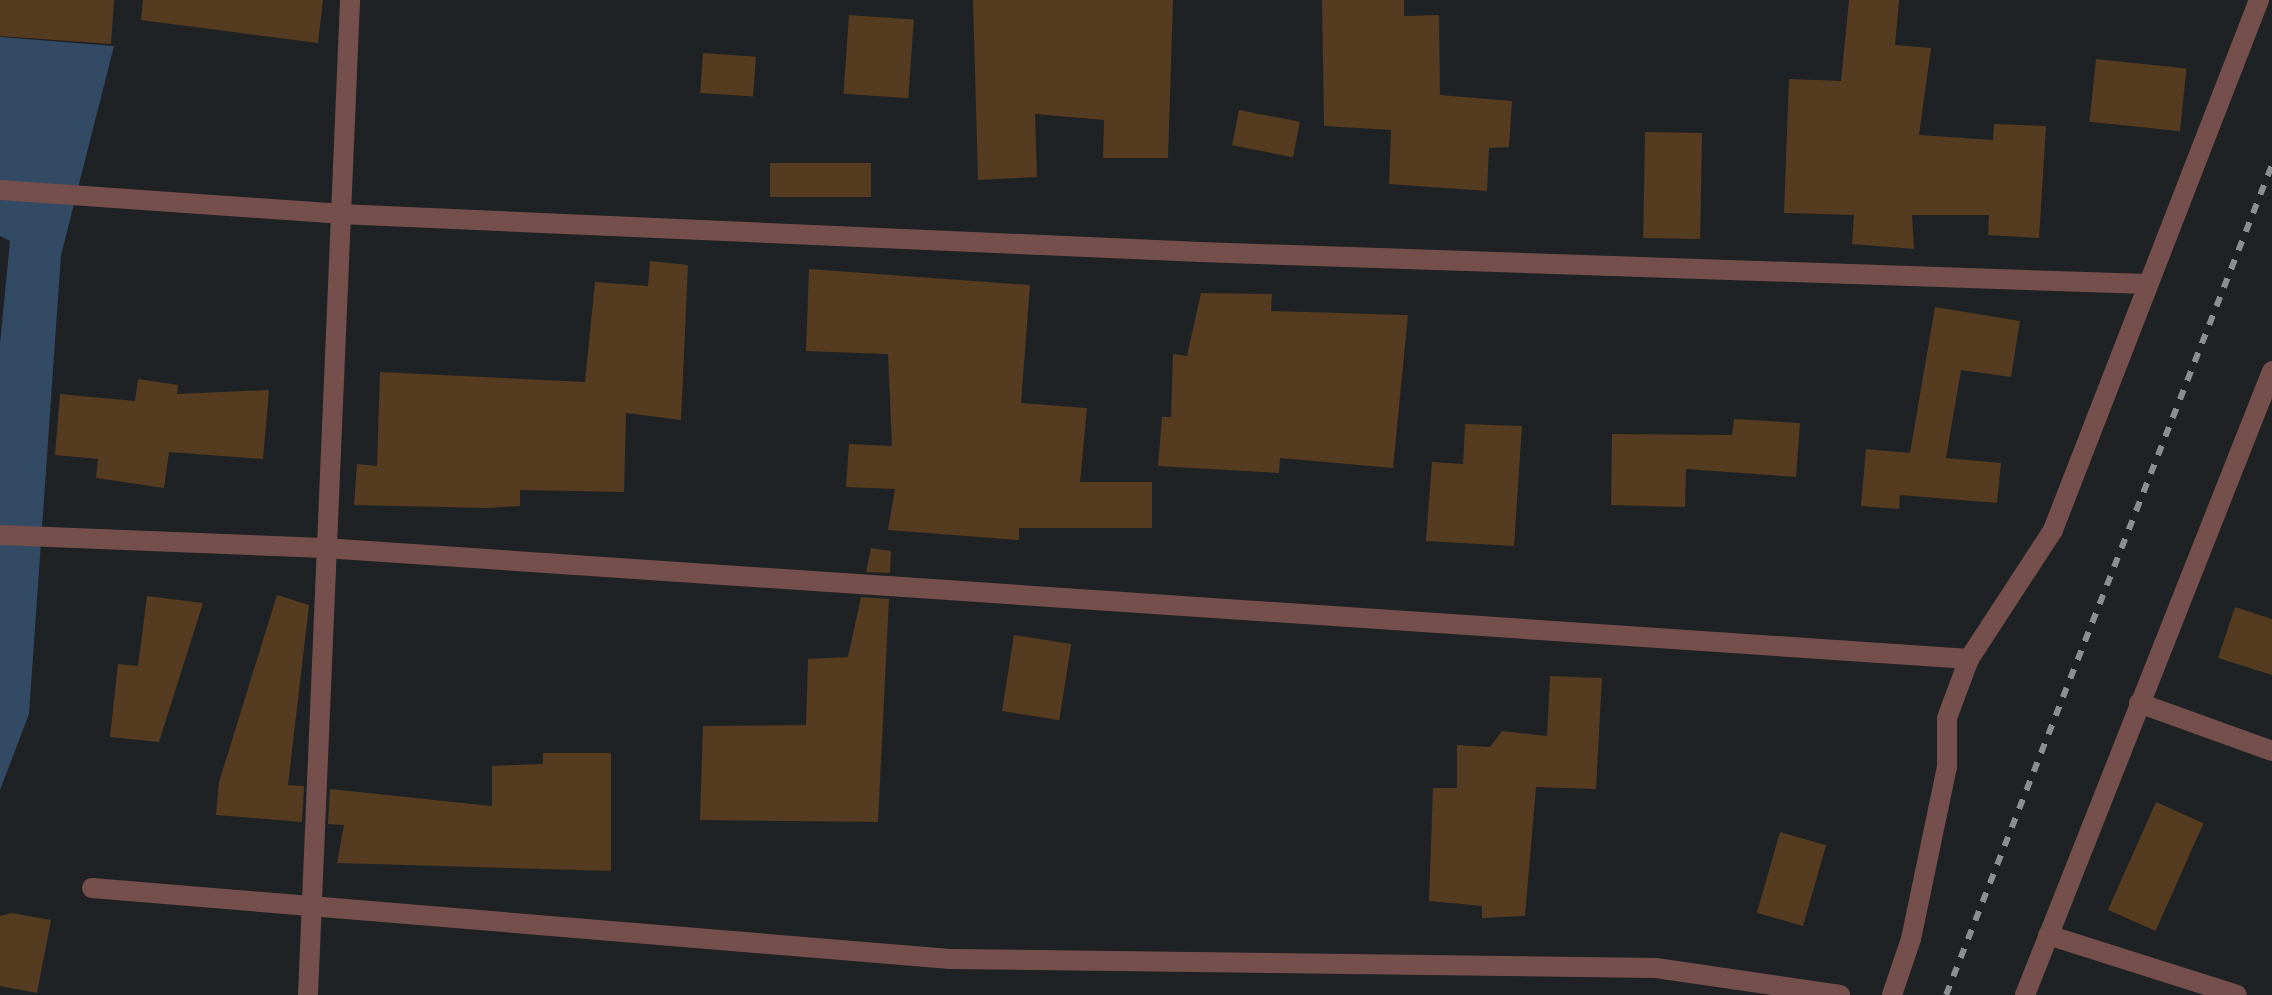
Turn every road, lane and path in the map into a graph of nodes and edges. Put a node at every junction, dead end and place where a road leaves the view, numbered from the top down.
1 (350, 0) edge
2 (2259, 0) edge
3 (0, 190) edge
4 (340, 214) junction
5 (2147, 284) junction
6 (2272, 371) edge
7 (0, 535) edge
8 (324, 548) junction
9 (1969, 659) junction
10 (2139, 703) junction
11 (2272, 751) edge
12 (92, 888) dead end
13 (311, 901) junction
14 (2048, 935) junction
15 (308, 995) edge
16 (1840, 995) edge
17 (1892, 995) edge
18 (2025, 995) edge
19 (2237, 995) edge

1 - 4 street
2 - 5 street
3 - 4 street
4 - 5 street
4 - 8 street
5 - 9 street
6 - 10 street
7 - 8 street
8 - 9 street
8 - 13 street
9 - 17 street
10 - 11 street
10 - 14 street
12 - 13 street
13 - 15 street
13 - 16 street
14 - 18 street
14 - 19 street

